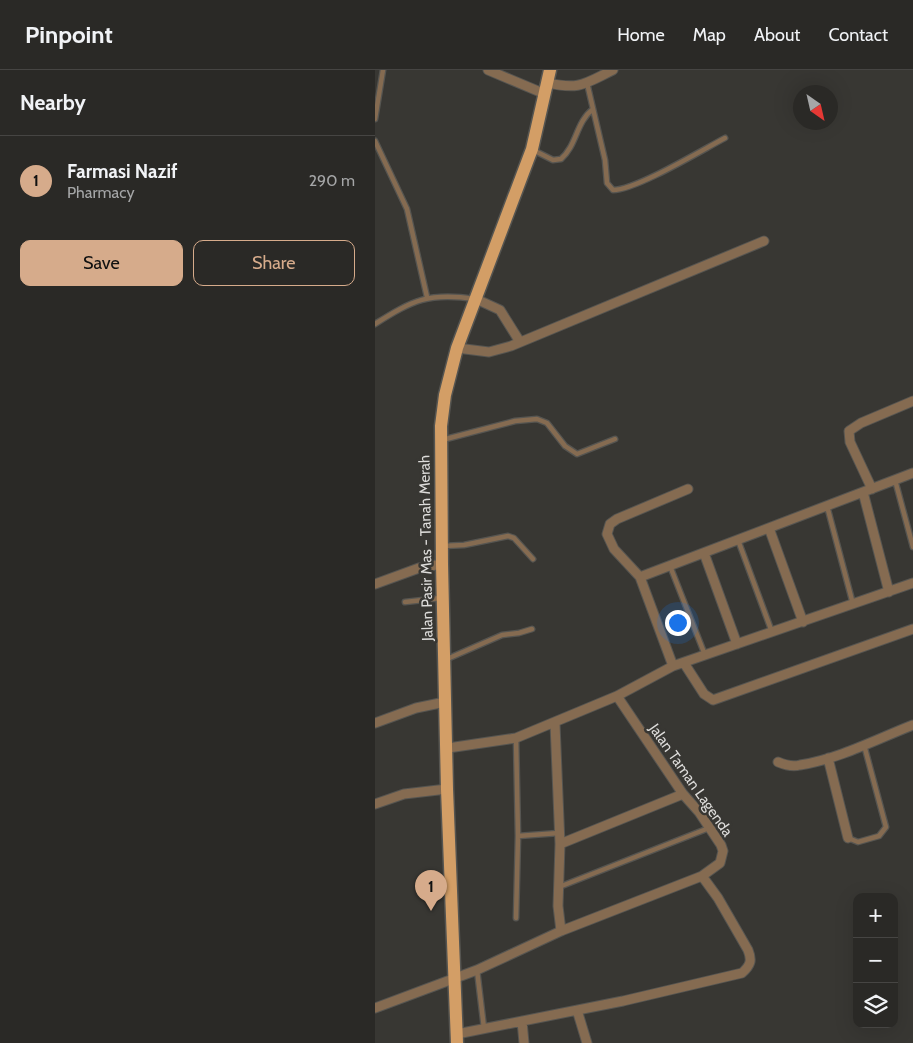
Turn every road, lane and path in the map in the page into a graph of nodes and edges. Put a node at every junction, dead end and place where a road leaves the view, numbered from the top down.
1 (383, 70) edge
2 (488, 70) edge
3 (613, 70) edge
4 (548, 82) edge
5 (587, 83) junction
6 (593, 110) junction
7 (375, 119) edge
8 (725, 138) dead end
9 (375, 141) edge
10 (532, 149) junction
11 (764, 241) dead end
12 (427, 297) junction
13 (476, 299) junction
14 (375, 324) edge
15 (520, 342) junction
16 (457, 348) junction
17 (913, 401) edge
18 (615, 439) dead end
19 (441, 440) junction
20 (913, 473) edge
21 (895, 480) junction
22 (688, 489) dead end
23 (867, 491) junction
24 (827, 506) junction
25 (769, 528) junction
26 (738, 540) junction
27 (441, 546) junction
28 (913, 547) edge
29 (704, 553) junction
30 (533, 560) dead end
31 (441, 564) junction
32 (670, 566) junction
33 (640, 577) junction
34 (913, 583) edge
35 (375, 584) edge
36 (889, 592) junction
37 (442, 598) junction
38 (405, 602) dead end
39 (853, 604) junction
40 (803, 622) junction
41 (532, 629) dead end
42 (913, 629) edge
43 (772, 632) junction
44 (737, 644) junction
45 (705, 655) junction
46 (444, 661) junction
47 (684, 663) junction
48 (673, 666) junction
49 (617, 696) junction
50 (445, 702) junction
51 (375, 723) edge
52 (555, 724) junction
53 (913, 725) edge
54 (516, 738) junction
55 (864, 744) junction
56 (447, 748) junction
57 (827, 758) junction
58 (778, 762) dead end
59 (447, 789) junction
60 (683, 794) junction
61 (375, 804) edge
62 (709, 828) junction
63 (559, 833) junction
64 (518, 836) junction
65 (848, 838) joint
66 (560, 844) junction
67 (702, 876) junction
68 (559, 887) junction
69 (517, 918) dead end
70 (561, 931) junction
71 (477, 970) junction
72 (455, 977) junction
73 (375, 1008) edge
74 (577, 1010) junction
75 (522, 1021) junction
76 (484, 1028) junction
77 (457, 1038) edge
78 (524, 1043) edge
79 (587, 1043) edge

1 - 7 lane
2 - 4 street
3 - 5 street
4 - 5 street
4 - 10 main road, Jalan Pasir Mas - Tanah Merah
5 - 6 lane
6 - 8 lane
6 - 10 lane
9 - 12 lane
10 - 13 main road, Jalan Pasir Mas - Tanah Merah
11 - 15 street
12 - 13 lane
12 - 14 lane
13 - 15 street
13 - 16 main road, Jalan Pasir Mas - Tanah Merah
15 - 16 street
16 - 19 main road, Jalan Pasir Mas - Tanah Merah
17 - 23 street
18 - 19 lane
19 - 27 main road, Jalan Pasir Mas - Tanah Merah
20 - 21 street
21 - 23 street
21 - 28 lane
22 - 33 street
23 - 24 street
23 - 36 street
24 - 25 street
24 - 39 lane
25 - 26 street
25 - 40 street
26 - 29 street
26 - 43 lane
27 - 30 lane
27 - 31 main road, Jalan Pasir Mas - Tanah Merah
29 - 32 street
29 - 44 street
31 - 35 street
31 - 37 main road, Jalan Pasir Mas - Tanah Merah
32 - 33 street
32 - 45 lane
33 - 48 street
34 - 36 street
36 - 39 street
37 - 38 lane
37 - 46 main road, Jalan Pasir Mas - Tanah Merah
39 - 40 street
40 - 43 street
41 - 46 lane
42 - 47 street
43 - 44 street
44 - 45 street
45 - 47 street
46 - 50 main road, Jalan Pasir Mas - Tanah Merah
47 - 48 street
48 - 49 street
49 - 52 street
49 - 60 street, Jalan Taman Lagenda
50 - 51 street
50 - 56 main road, Jalan Pasir Mas - Tanah Merah
52 - 54 street
52 - 63 street
53 - 55 street
54 - 56 street
54 - 64 lane
55 - 57 street
55 - 65 lane
56 - 59 main road, Jalan Pasir Mas - Tanah Merah
57 - 58 street
57 - 65 street
59 - 61 street
59 - 72 main road, Jalan Pasir Mas - Tanah Merah
60 - 62 street, Jalan Taman Lagenda
60 - 66 street
62 - 67 street, Jalan Taman Lagenda
62 - 68 lane
63 - 64 lane
63 - 66 street
64 - 69 lane
66 - 68 street
67 - 70 street
67 - 74 street
68 - 70 street
70 - 71 street
71 - 72 street
71 - 76 lane
72 - 73 street
72 - 77 main road, Jalan Pasir Mas - Tanah Merah
74 - 75 street
74 - 79 street
75 - 76 street
75 - 78 street
76 - 77 street

